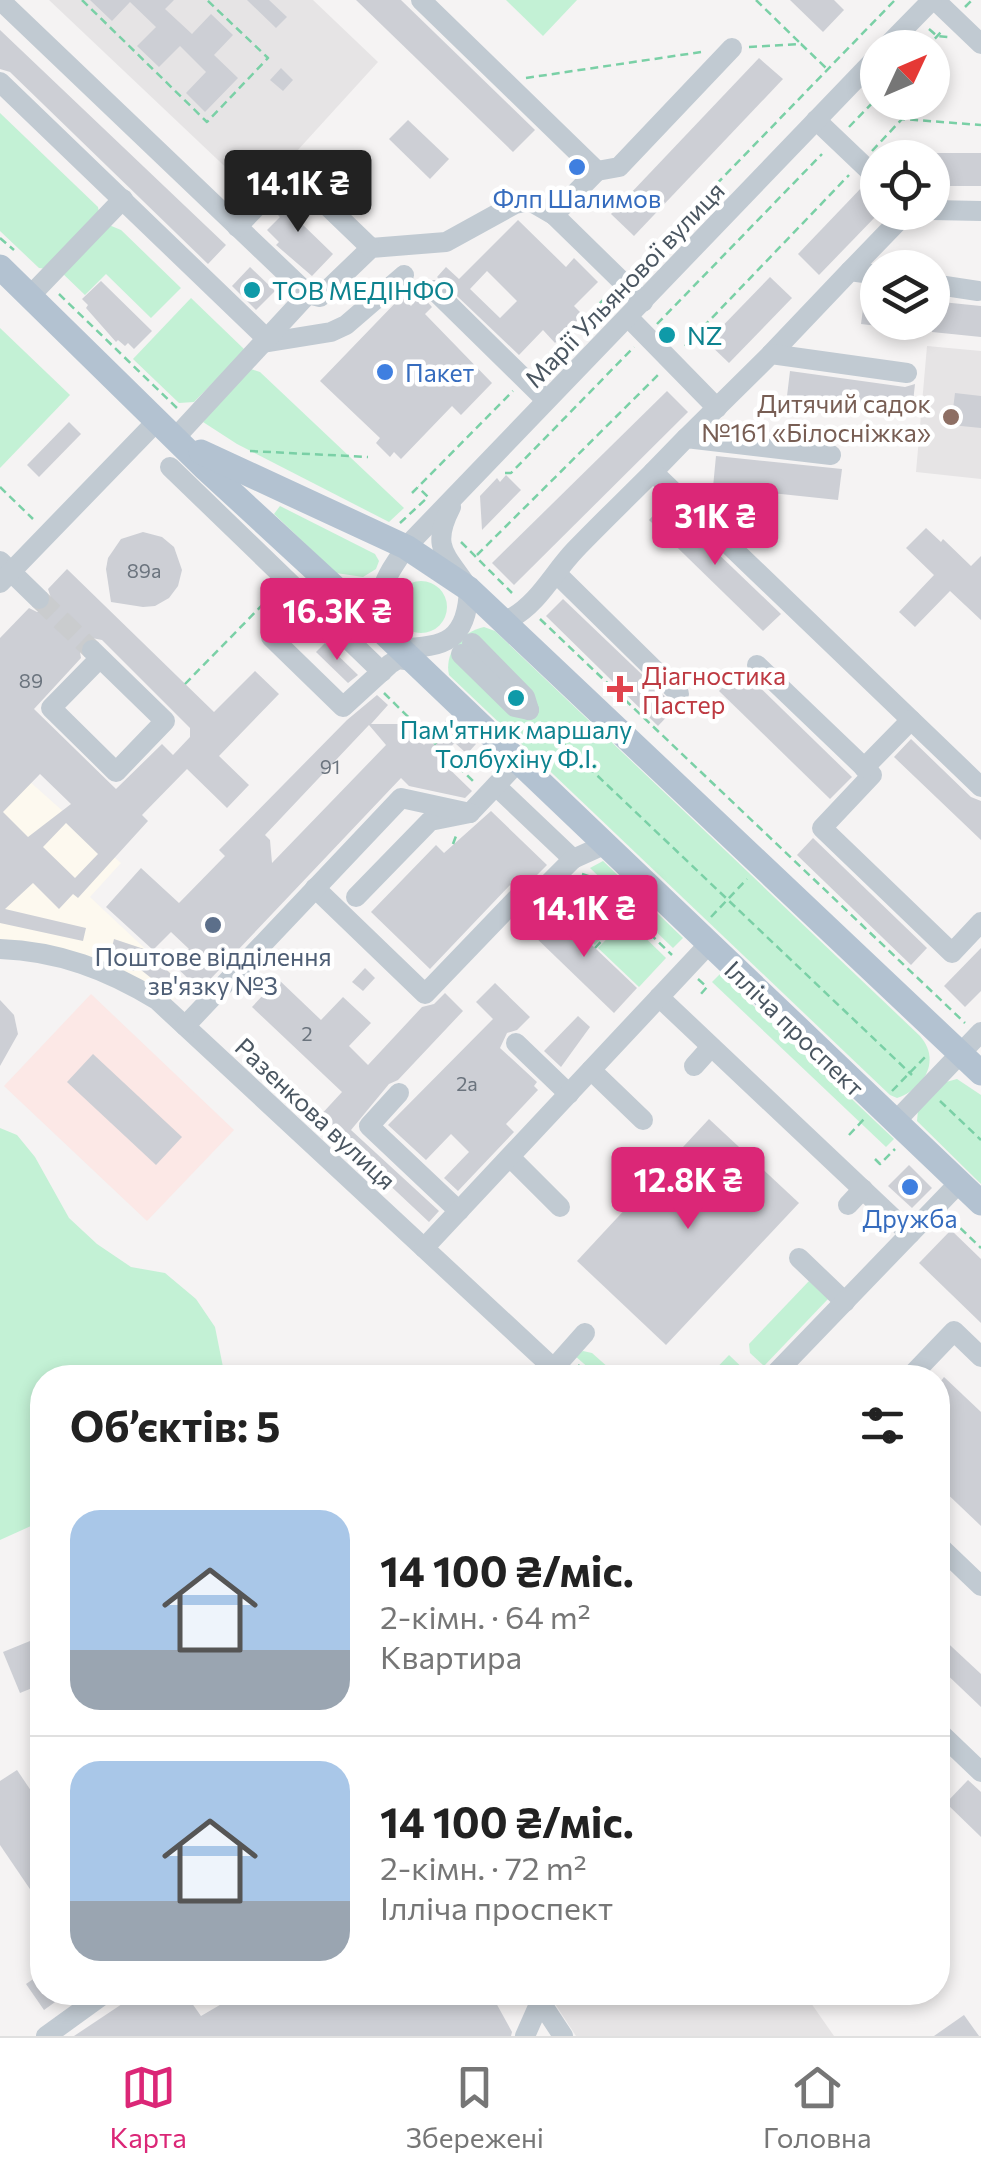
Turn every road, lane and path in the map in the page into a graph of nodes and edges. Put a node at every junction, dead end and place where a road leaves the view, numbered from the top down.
1 (0, 0) edge
2 (82, 0) edge
3 (207, 0) edge
4 (421, 0) edge
5 (756, 0) edge
6 (895, 0) edge
7 (933, 0) edge
8 (916, 16) junction
9 (902, 30) edge
10 (958, 38) dead end
11 (802, 44) junction
12 (981, 44) edge
13 (732, 48) junction
14 (828, 70) junction
15 (860, 75) edge
16 (504, 81) junction
17 (0, 82) edge
18 (860, 115) edge
19 (816, 120) junction
20 (981, 125) edge
21 (835, 140) junction
22 (882, 140) edge
23 (860, 162) edge
24 (860, 164) edge
25 (597, 172) junction
26 (123, 199) junction
27 (950, 210) edge
28 (981, 210) edge
29 (554, 215) junction
30 (238, 227) junction
31 (890, 230) edge
32 (371, 248) junction
33 (0, 267) edge
34 (850, 271) junction
35 (860, 272) edge
36 (404, 275) dead end
37 (622, 281) junction
38 (950, 286) edge
39 (434, 290) dead end
40 (978, 290) dead end
41 (308, 294) junction
42 (30, 296) junction
43 (643, 302) junction
44 (628, 318) junction
45 (645, 336) junction
46 (265, 341) junction
47 (771, 354) junction
48 (672, 360) junction
49 (907, 372) dead end
50 (525, 379) junction
51 (546, 400) junction
52 (717, 408) junction
53 (166, 430) junction
54 (686, 438) junction
55 (241, 450) dead end
56 (831, 455) dead end
57 (368, 456) dead end
58 (170, 467) dead end
59 (653, 472) junction
60 (498, 473) dead end
61 (0, 487) edge
62 (418, 487) junction
63 (460, 488) junction
64 (412, 493) dead end
65 (428, 496) dead end
66 (229, 507) junction
67 (32, 519) dead end
68 (456, 536) dead end
69 (406, 548) junction
70 (476, 556) junction
71 (309, 564) junction
72 (4, 572) edge
73 (558, 575) junction
74 (286, 589) junction
75 (469, 589) junction
76 (38, 598) tunnel mouth
77 (527, 606) junction
78 (500, 618) junction
79 (271, 637) dead end
80 (399, 648) junction
81 (467, 649) dead end
82 (96, 654) joint
83 (757, 665) dead end
84 (382, 672) junction
85 (185, 684) dead end
86 (679, 694) dead end
87 (530, 710) joint
88 (912, 720) junction
89 (519, 761) junction
90 (864, 768) junction
91 (496, 786) junction
92 (981, 787) edge
93 (470, 813) junction
94 (604, 845) junction
95 (770, 855) junction
96 (573, 860) junction
97 (315, 888) junction
98 (356, 897) dead end
99 (728, 898) junction
100 (628, 913) dead end
101 (981, 922) edge
102 (702, 939) junction
103 (595, 948) dead end
104 (0, 949) edge
105 (686, 968) junction
106 (700, 995) dead end
107 (660, 997) junction
108 (185, 1026) junction
109 (965, 1036) edge
110 (516, 1043) dead end
111 (711, 1047) junction
112 (694, 1066) dead end
113 (591, 1070) junction
114 (910, 1073) junction
115 (981, 1073) edge
116 (927, 1088) junction
117 (399, 1093) dead end
118 (569, 1094) junction
119 (886, 1114) junction
120 (642, 1120) dead end
121 (849, 1135) dead end
122 (981, 1140) edge
123 (510, 1156) junction
124 (880, 1164) dead end
125 (867, 1182) junction
126 (960, 1183) junction
127 (981, 1203) edge
128 (848, 1205) dead end
129 (560, 1207) dead end
130 (459, 1211) junction
131 (910, 1234) junction
132 (424, 1248) junction
133 (799, 1258) dead end
134 (845, 1302) junction
135 (585, 1333) dead end
136 (981, 1356) edge
137 (550, 1365) edge
138 (564, 1365) edge
139 (784, 1365) edge
140 (921, 1365) edge
141 (950, 1556) edge
142 (981, 1586) edge
143 (950, 1742) edge
144 (981, 1772) edge
145 (89, 2005) edge
146 (534, 2005) edge
147 (542, 2005) edge
148 (46, 2036) edge
149 (524, 2036) edge
150 (563, 2036) edge

1 - 30 street
2 - 3 path
4 - 16 street
5 - 11 path
6 - 14 path
7 - 8 street
7 - 12 street
8 - 9 street
8 - 10 path
11 - 13 path
11 - 14 path
13 - 16 path
13 - 25 street
14 - 37 path
15 - 19 street, Марії Ульянової вулиця
16 - 25 street
17 - 26 street
18 - 21 path
19 - 21 street
19 - 43 street, Марії Ульянової вулиця
20 - 22 path
21 - 23 street
21 - 45 path
24 - 48 path
25 - 29 street
26 - 42 street
26 - 46 street
27 - 28 street
29 - 32 street
29 - 37 street
30 - 32 street
30 - 41 street
31 - 34 street
32 - 41 street
33 - 42 main road, Ілліча проспект
34 - 35 street
34 - 47 street
36 - 46 street
37 - 43 street
37 - 50 path
38 - 40 street
39 - 50 street
41 - 46 street
42 - 53 main road, Ілліча проспект
43 - 44 street, Марії Ульянової вулиця
44 - 45 street
44 - 51 street, Марії Ульянової вулиця
45 - 48 street
45 - 60 path
46 - 53 street
47 - 49 street
47 - 52 street
48 - 52 street
48 - 70 path
50 - 51 street
50 - 62 path
51 - 63 street, Марії Ульянової вулиця
52 - 54 street
53 - 66 main road, Ілліча проспект
53 - 69 main road, Ілліча проспект
53 - 72 street
54 - 56 street
54 - 59 street
55 - 57 path
58 - 66 street
59 - 73 street
59 - 88 street
61 - 67 path
62 - 64 path
62 - 65 path
63 - 69 street, Марії Ульянової вулиця
63 - 75 street
66 - 71 main road, Ілліча проспект
66 - 74 street
68 - 70 path
69 - 75 main road, Ілліча проспект
69 - 80 street
70 - 77 path
71 - 74 street
71 - 80 main road, Ілліча проспект
72 - 76 street
73 - 77 street
73 - 86 street
74 - 84 street
74 - 85 path
75 - 78 main road, Ілліча проспект
75 - 80 street
77 - 78 street
77 - 95 path
78 - 95 main road, Ілліча проспект
79 - 84 street
80 - 84 street
80 - 89 main road, Ілліча проспект
81 - 87 street
82 - 82 street
83 - 90 street
87 - 99 path
88 - 90 street
88 - 92 street
89 - 91 street
89 - 94 main road, Ілліча проспект
90 - 101 street
91 - 93 street
91 - 96 street
93 - 97 street
93 - 98 street
94 - 96 street
94 - 102 main road, Ілліча проспект
95 - 99 path
95 - 109 main road, Ілліча проспект
95 - 109 path
96 - 97 street
97 - 108 street
99 - 102 path
99 - 114 path
100 - 103 path
102 - 105 street
102 - 119 main road, Ілліча проспект
104 - 108 street, Разенкова вулиця
105 - 106 path
105 - 107 street
107 - 111 street
107 - 113 street
108 - 132 street, Разенкова вулиця
109 - 114 path
109 - 115 main road, Ілліча проспект
109 - 116 street
110 - 118 street
111 - 112 street
111 - 125 street
113 - 118 street
113 - 120 street
114 - 116 path
114 - 119 path
116 - 119 street
116 - 122 path
117 - 130 street
118 - 123 street
119 - 121 path
119 - 126 main road, Ілліча проспект
123 - 129 street
123 - 130 street
124 - 125 path
125 - 128 street
125 - 131 street
126 - 127 main road, Ілліча проспект
126 - 131 street
130 - 132 street
131 - 134 street
132 - 137 street, Разенкова вулиця
133 - 134 street
134 - 139 street
135 - 138 street
136 - 140 street
141 - 142 street
143 - 144 street
145 - 148 street
146 - 149 street
147 - 150 street

